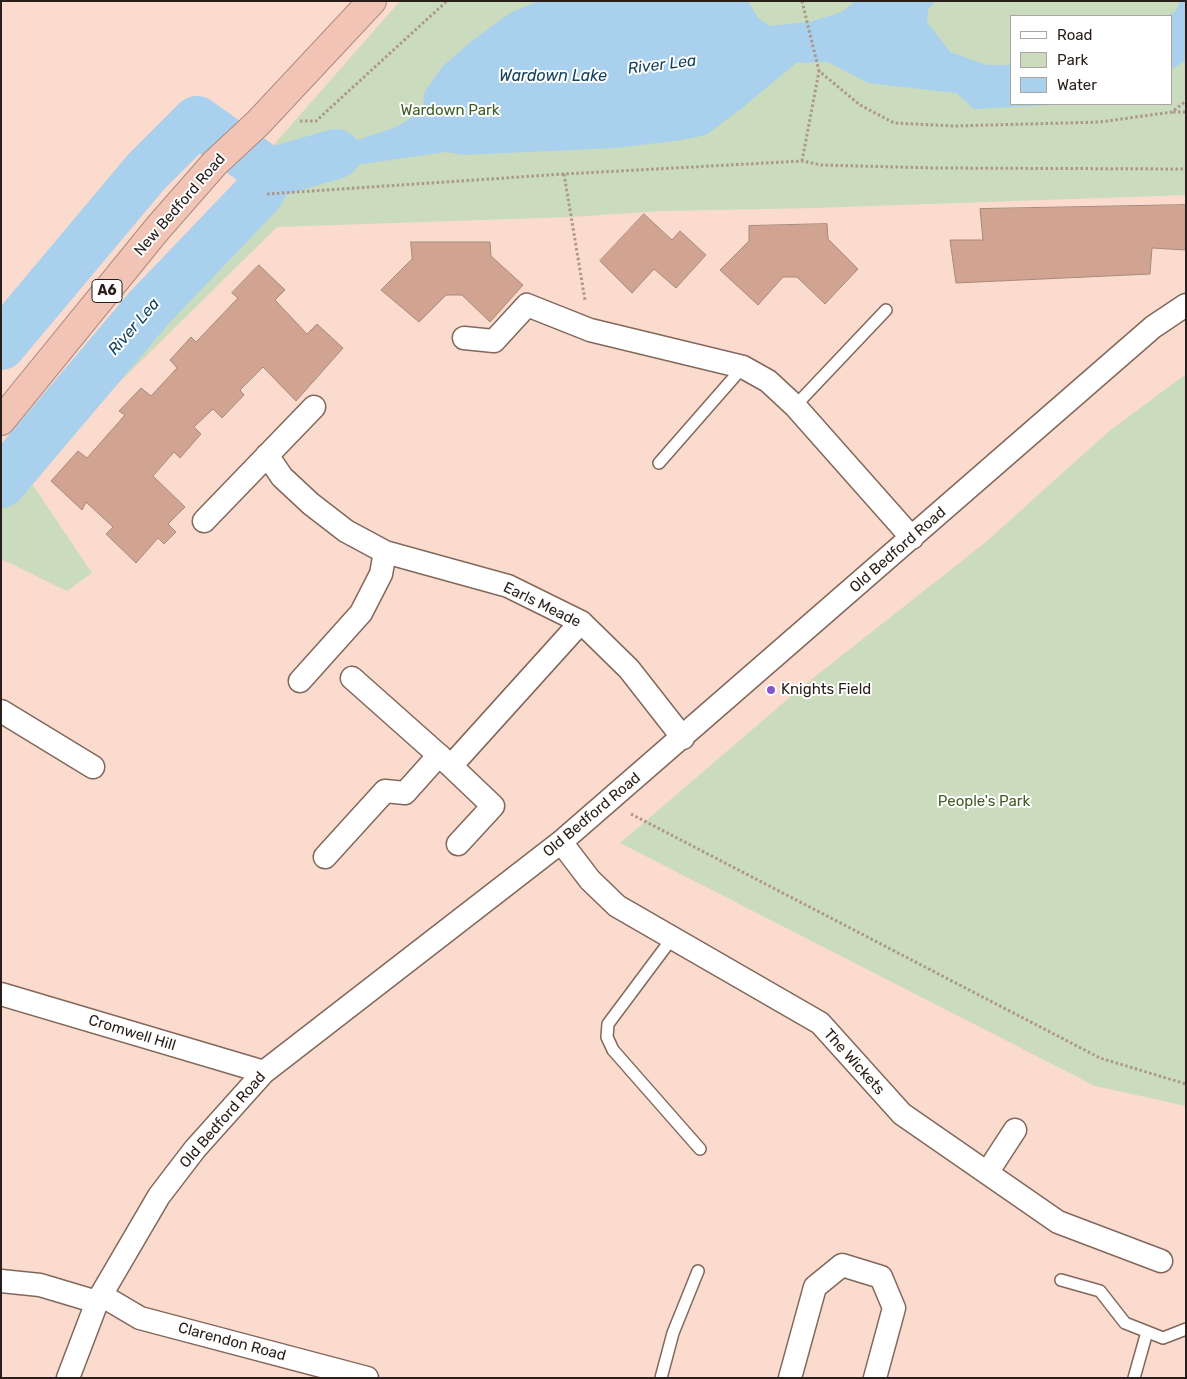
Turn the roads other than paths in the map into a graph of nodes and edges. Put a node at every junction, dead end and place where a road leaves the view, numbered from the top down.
1 (372, 1) edge
2 (1186, 305) edge
3 (886, 310) dead end
4 (464, 338) dead end
5 (743, 367) junction
6 (795, 406) junction
7 (314, 407) dead end
8 (1, 421) edge
9 (267, 455) junction
10 (658, 463) dead end
11 (204, 521) dead end
12 (912, 538) junction
13 (385, 552) junction
14 (581, 622) junction
15 (352, 678) dead end
16 (300, 681) dead end
17 (1, 710) edge
18 (683, 738) junction
19 (445, 760) junction
20 (92, 767) dead end
21 (561, 842) junction
22 (458, 844) dead end
23 (325, 857) dead end
24 (673, 938) junction
25 (1, 994) edge
26 (264, 1072) junction
27 (1015, 1130) dead end
28 (700, 1149) dead end
29 (987, 1173) junction
30 (1162, 1261) dead end
31 (698, 1271) dead end
32 (1061, 1280) dead end
33 (1, 1281) edge
34 (99, 1298) junction
35 (1186, 1329) edge
36 (1147, 1332) junction
37 (68, 1378) edge
38 (367, 1378) edge
39 (661, 1378) edge
40 (790, 1378) edge
41 (875, 1378) edge
42 (1134, 1378) edge

1 - 8 highway, New Bedford Road / A6
2 - 12 street, Old Bedford Road
3 - 6 lane
4 - 5 street
5 - 6 street
5 - 10 lane
6 - 12 street
7 - 9 street
9 - 11 street
9 - 13 street, Earls Meade
12 - 18 street, Old Bedford Road
13 - 14 street, Earls Meade
13 - 16 street
14 - 18 street, Earls Meade
14 - 19 street
15 - 19 street
17 - 20 street
18 - 21 street, Old Bedford Road
19 - 22 street
19 - 23 street
21 - 24 street, The Wickets
21 - 26 street, Old Bedford Road
24 - 28 lane
24 - 29 street, The Wickets
25 - 26 street, Cromwell Hill
26 - 34 street, Old Bedford Road
27 - 29 street
29 - 30 street, The Wickets
31 - 39 lane
32 - 36 lane
33 - 34 street, Clarendon Road
34 - 37 street, Old Bedford Road
34 - 38 street, Clarendon Road
35 - 36 lane
36 - 42 lane
40 - 41 street

